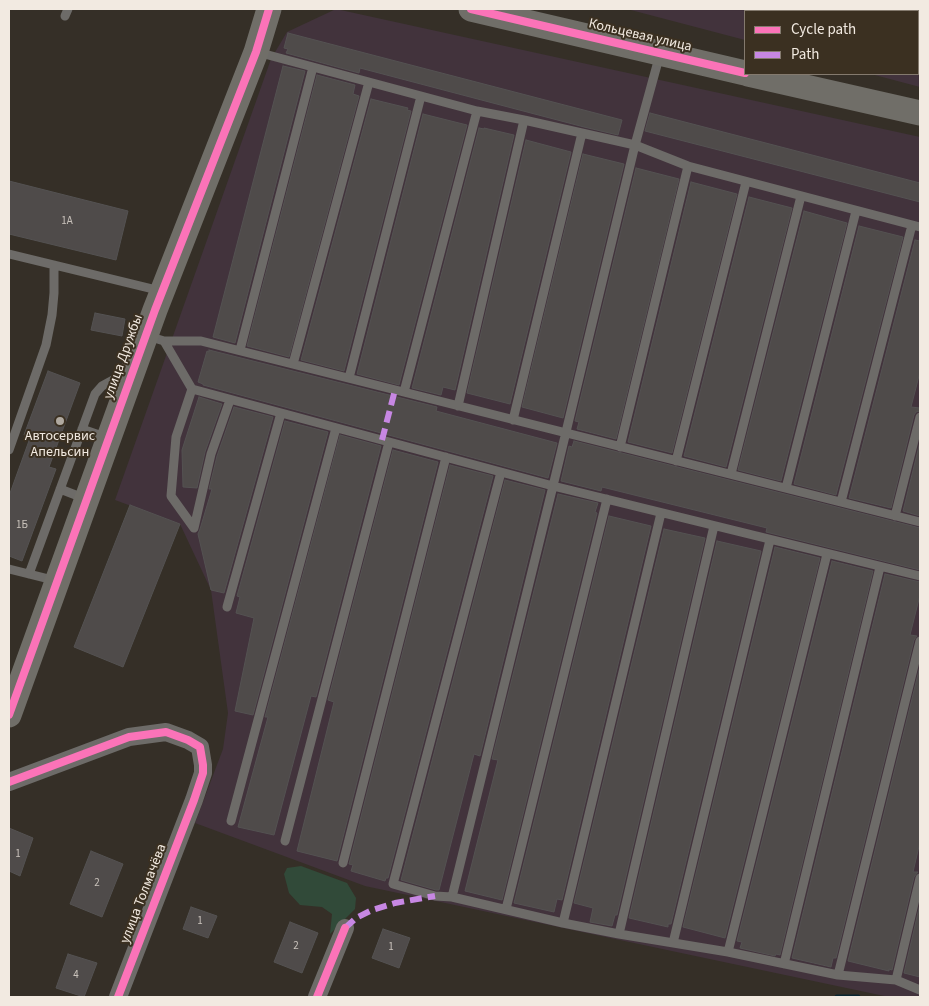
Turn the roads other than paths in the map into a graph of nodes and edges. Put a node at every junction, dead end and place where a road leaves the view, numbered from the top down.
1 (269, 9) edge
2 (471, 9) edge
3 (256, 52) junction
4 (660, 53) junction
5 (313, 67) junction
6 (744, 72) edge
7 (756, 75) edge
8 (369, 82) junction
9 (421, 96) junction
10 (477, 111) junction
11 (920, 113) edge
12 (524, 120) junction
13 (582, 133) junction
14 (635, 145) junction
15 (688, 166) junction
16 (746, 182) junction
17 (801, 196) junction
18 (856, 211) junction
19 (916, 226) edge
20 (9, 254) edge
21 (54, 265) junction
22 (162, 292) junction
23 (155, 338) junction
24 (240, 350) junction
25 (293, 364) junction
26 (133, 369) junction
27 (349, 378) junction
28 (192, 389) junction
29 (404, 392) junction
30 (230, 400) junction
31 (458, 406) junction
32 (281, 413) junction
33 (920, 417) edge
34 (513, 420) junction
35 (336, 428) junction
36 (82, 429) junction
37 (566, 433) junction
38 (108, 438) junction
39 (389, 442) junction
40 (620, 447) junction
41 (9, 450) edge
42 (446, 457) junction
43 (676, 461) junction
44 (501, 472) junction
45 (731, 474) junction
46 (554, 486) junction
47 (786, 488) junction
48 (60, 490) junction
49 (86, 499) junction
50 (607, 499) junction
51 (841, 502) junction
52 (661, 513) junction
53 (895, 516) junction
54 (920, 522) edge
55 (714, 526) junction
56 (770, 540) junction
57 (827, 554) junction
58 (880, 567) junction
59 (9, 569) edge
60 (29, 574) junction
61 (920, 576) edge
62 (57, 581) junction
63 (227, 607) dead end
64 (920, 641) edge
65 (9, 715) edge
66 (9, 782) edge
67 (231, 822) dead end
68 (285, 841) dead end
69 (343, 863) dead end
70 (920, 878) edge
71 (452, 897) junction
72 (506, 909) junction
73 (563, 923) junction
74 (345, 928) dead end
75 (619, 934) junction
76 (673, 943) junction
77 (728, 952) junction
78 (784, 964) junction
79 (838, 975) junction
80 (896, 980) junction
81 (920, 990) edge
82 (118, 997) edge
83 (317, 997) edge

1 - 3 street, улица Дружбы
2 - 4 street, Кольцевая улица
3 - 5 lane
3 - 22 street, улица Дружбы
4 - 6 street, Кольцевая улица
4 - 14 lane
5 - 8 lane
5 - 24 lane
7 - 11 street, Кольцевая улица
8 - 9 lane
8 - 25 lane
9 - 10 lane
9 - 27 lane
10 - 12 lane
10 - 29 lane
12 - 13 lane
12 - 31 lane
13 - 14 lane
13 - 34 lane
14 - 15 lane
14 - 37 lane
15 - 16 lane
15 - 40 lane
16 - 17 lane
16 - 43 lane
17 - 18 lane
17 - 45 lane
18 - 19 lane
18 - 47 lane
19 - 51 lane
20 - 21 lane
21 - 22 lane
21 - 41 lane
22 - 23 street, улица Дружбы
23 - 24 lane
23 - 26 street, улица Дружбы
23 - 28 lane
24 - 25 lane
25 - 27 lane
26 - 36 lane
26 - 38 street, улица Дружбы
27 - 29 lane
28 - 30 lane
28 - 30 lane
29 - 31 lane
30 - 32 lane
31 - 34 lane
32 - 35 lane
32 - 63 lane
33 - 53 lane
34 - 37 lane
35 - 39 lane
35 - 67 lane
36 - 38 lane
36 - 48 lane
37 - 40 lane
37 - 46 lane
38 - 49 street, улица Дружбы
39 - 42 lane
39 - 68 lane
40 - 43 lane
42 - 44 lane
42 - 69 lane
43 - 45 lane
44 - 46 lane
44 - 71 lane
45 - 47 lane
46 - 50 lane
46 - 71 lane
47 - 51 lane
48 - 49 lane
48 - 60 lane
49 - 62 street, улица Дружбы
50 - 52 lane
50 - 72 lane
51 - 53 lane
52 - 55 lane
52 - 73 lane
53 - 54 lane
55 - 56 lane
55 - 75 lane
56 - 57 lane
56 - 76 lane
57 - 58 lane
57 - 77 lane
58 - 61 lane
58 - 78 lane
59 - 60 lane
60 - 62 lane
62 - 65 street, улица Дружбы
64 - 79 lane
66 - 82 street, улица Толмачёва
70 - 80 lane
71 - 72 lane
72 - 73 lane
73 - 75 lane
74 - 83 street
75 - 76 lane
76 - 77 lane
77 - 78 lane
78 - 79 lane
79 - 80 lane
80 - 81 lane

